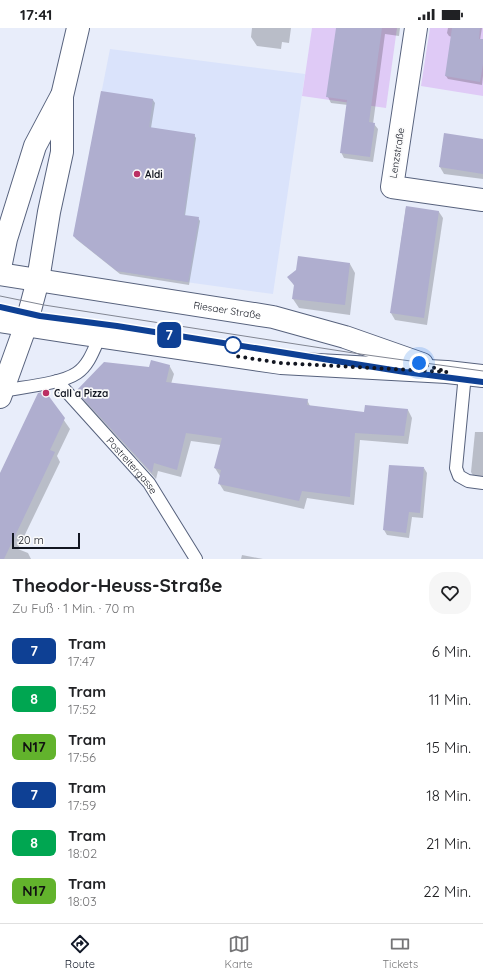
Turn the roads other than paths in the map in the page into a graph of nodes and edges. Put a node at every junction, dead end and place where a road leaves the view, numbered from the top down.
1 (78, 28) edge
2 (416, 28) edge
3 (62, 96) junction
4 (483, 200) edge
5 (0, 268) edge
6 (0, 274) edge
7 (38, 280) junction
8 (0, 321) edge
9 (26, 325) junction
10 (100, 336) junction
11 (465, 374) edge
12 (57, 381) junction
13 (1, 394) edge
14 (483, 483) edge
15 (196, 559) edge

1 - 3 main road
2 - 4 main road, Lenzstraße
3 - 5 main road
3 - 7 main road
6 - 7 main road, Riesaer Straße
7 - 9 main road
7 - 11 main road, Riesaer Straße
8 - 9 main road
9 - 10 main road
9 - 13 main road
10 - 11 main road
10 - 12 lane
11 - 14 lane
12 - 13 lane
12 - 15 lane, Postreitergasse

